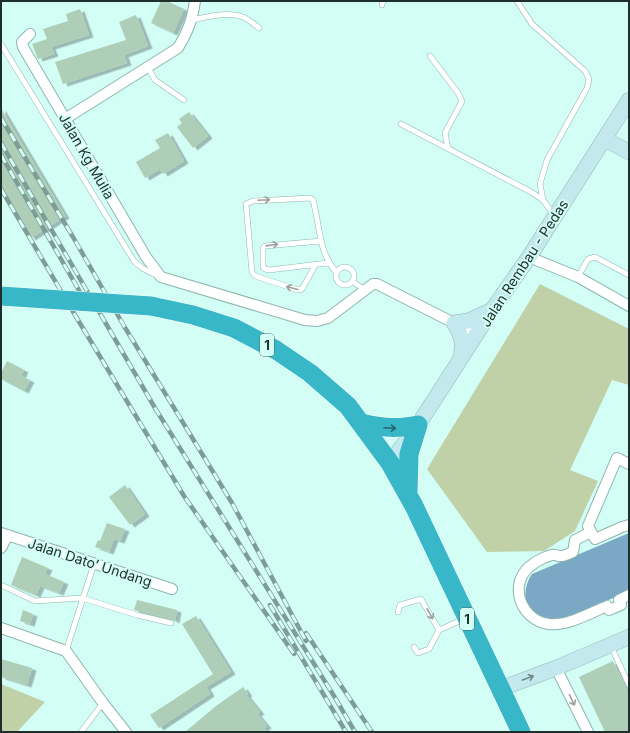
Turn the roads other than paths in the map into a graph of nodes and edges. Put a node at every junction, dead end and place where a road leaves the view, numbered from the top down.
1 (195, 1) edge
2 (518, 1) edge
3 (192, 20) junction
4 (259, 28) dead end
5 (30, 34) dead end
6 (1, 44) edge
7 (430, 56) dead end
8 (148, 68) junction
9 (184, 100) dead end
10 (629, 100) edge
11 (65, 119) junction
12 (401, 124) dead end
13 (604, 139) junction
14 (448, 148) junction
15 (629, 152) edge
16 (543, 200) junction
17 (555, 216) junction
18 (321, 241) junction
19 (529, 257) junction
20 (328, 263) junction
21 (316, 264) junction
22 (336, 272) junction
23 (629, 275) edge
24 (161, 277) junction
25 (578, 277) junction
26 (352, 281) junction
27 (365, 290) junction
28 (1, 296) edge
29 (629, 306) edge
30 (492, 310) junction
31 (454, 323) junction
32 (478, 333) junction
33 (460, 361) junction
34 (361, 423) junction
35 (418, 425) junction
36 (390, 463) junction
37 (629, 464) edge
38 (408, 493) junction
39 (629, 525) edge
40 (591, 532) junction
41 (4, 534) edge
42 (1, 548) edge
43 (94, 564) junction
44 (1, 585) edge
45 (172, 589) dead end
46 (629, 595) edge
47 (82, 598) junction
48 (398, 612) dead end
49 (467, 618) junction
50 (171, 623) dead end
51 (1, 628) edge
52 (439, 630) junction
53 (629, 637) edge
54 (610, 645) junction
55 (414, 647) dead end
56 (66, 650) junction
57 (556, 668) junction
58 (629, 685) edge
59 (500, 689) junction
60 (103, 702) junction
61 (81, 732) edge
62 (126, 732) edge
63 (521, 732) edge
64 (588, 732) edge

1 - 3 street
2 - 16 lane
3 - 4 lane
3 - 8 street
5 - 11 street, Jalan Kg Mulia
6 - 24 lane
7 - 14 lane
8 - 9 lane
8 - 11 street
10 - 13 main road, Jalan Rembau - Pedas
11 - 24 street, Jalan Kg Mulia
12 - 14 lane
13 - 15 main road
13 - 17 main road, Jalan Rembau - Pedas
14 - 16 lane
16 - 17 lane
17 - 19 main road, Jalan Rembau - Pedas
18 - 20 lane
21 -> 18 lane
21 -> 18 lane
19 - 25 street
19 - 30 main road, Jalan Rembau - Pedas
20 - 21 lane
20 - 22 lane
22 - 26 lane
22 - 26 lane
23 - 25 lane
24 - 27 street
25 - 29 street
26 - 27 lane
27 - 31 street
28 - 34 highway, 1, bridge
30 - 31 main road
30 - 32 main road, Jalan Rembau - Pedas
31 - 32 street
31 - 33 main road
32 - 33 main road, Jalan Rembau - Pedas
33 - 35 main road, Jalan Rembau - Pedas
34 -> 35 highway
34 - 36 highway, 1
35 - 36 main road, Jalan Rembau - Pedas
35 - 38 highway
36 - 38 highway, 1
37 - 40 street
38 - 49 highway, 1
39 - 40 street
40 - 46 street
41 - 42 street, Jalan Dato’ Undang
41 - 43 street, Jalan Dato’ Undang
43 - 45 street, Jalan Dato’ Undang
43 - 47 lane
44 - 47 lane
47 - 50 lane
47 - 56 lane
48 -> 52 lane
49 - 52 lane
49 - 59 highway, 1
51 - 56 street
52 - 55 lane
53 - 54 main road
54 - 57 main road
54 - 58 lane
56 - 60 street
59 -> 57 main road
57 -> 64 street
59 - 63 highway, 1
60 - 61 lane
60 - 62 street

